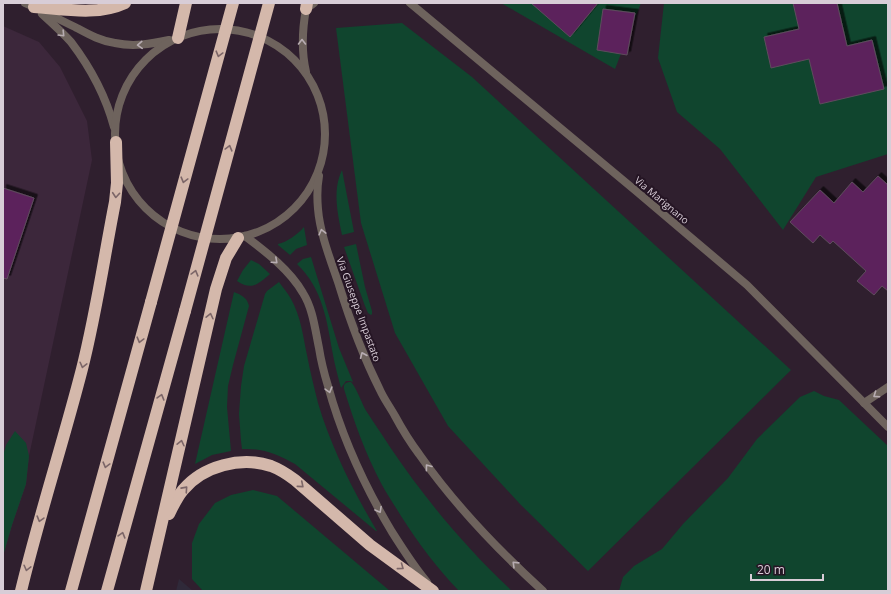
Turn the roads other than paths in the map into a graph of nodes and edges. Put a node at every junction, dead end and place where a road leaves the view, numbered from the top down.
1 (125, 3) edge
2 (186, 3) edge
3 (233, 3) edge
4 (269, 3) edge
5 (410, 3) edge
6 (30, 5) edge
7 (309, 5) edge
8 (178, 38) junction
9 (307, 75) junction
10 (116, 142) junction
11 (320, 166) junction
12 (241, 237) junction
13 (888, 386) edge
14 (864, 403) junction
15 (888, 427) edge
16 (159, 535) junction
17 (21, 591) edge
18 (71, 591) edge
19 (108, 591) edge
20 (146, 591) edge
21 (434, 591) edge
22 (543, 591) edge

1 - 6 highway
2 - 8 highway
3 -> 18 highway, bridge
19 -> 4 highway, bridge
5 - 14 street, Via Marignano
8 -> 6 street
6 -> 10 street
9 -> 7 street
8 - 9 street
8 - 10 street
9 - 11 street
10 - 12 street
10 -> 17 highway
11 - 12 street
22 -> 11 street, Via Giuseppe Impastato
16 -> 12 highway
12 -> 21 street
13 -> 14 street
14 - 15 street, Via Marignano
16 - 20 highway
16 -> 21 highway

